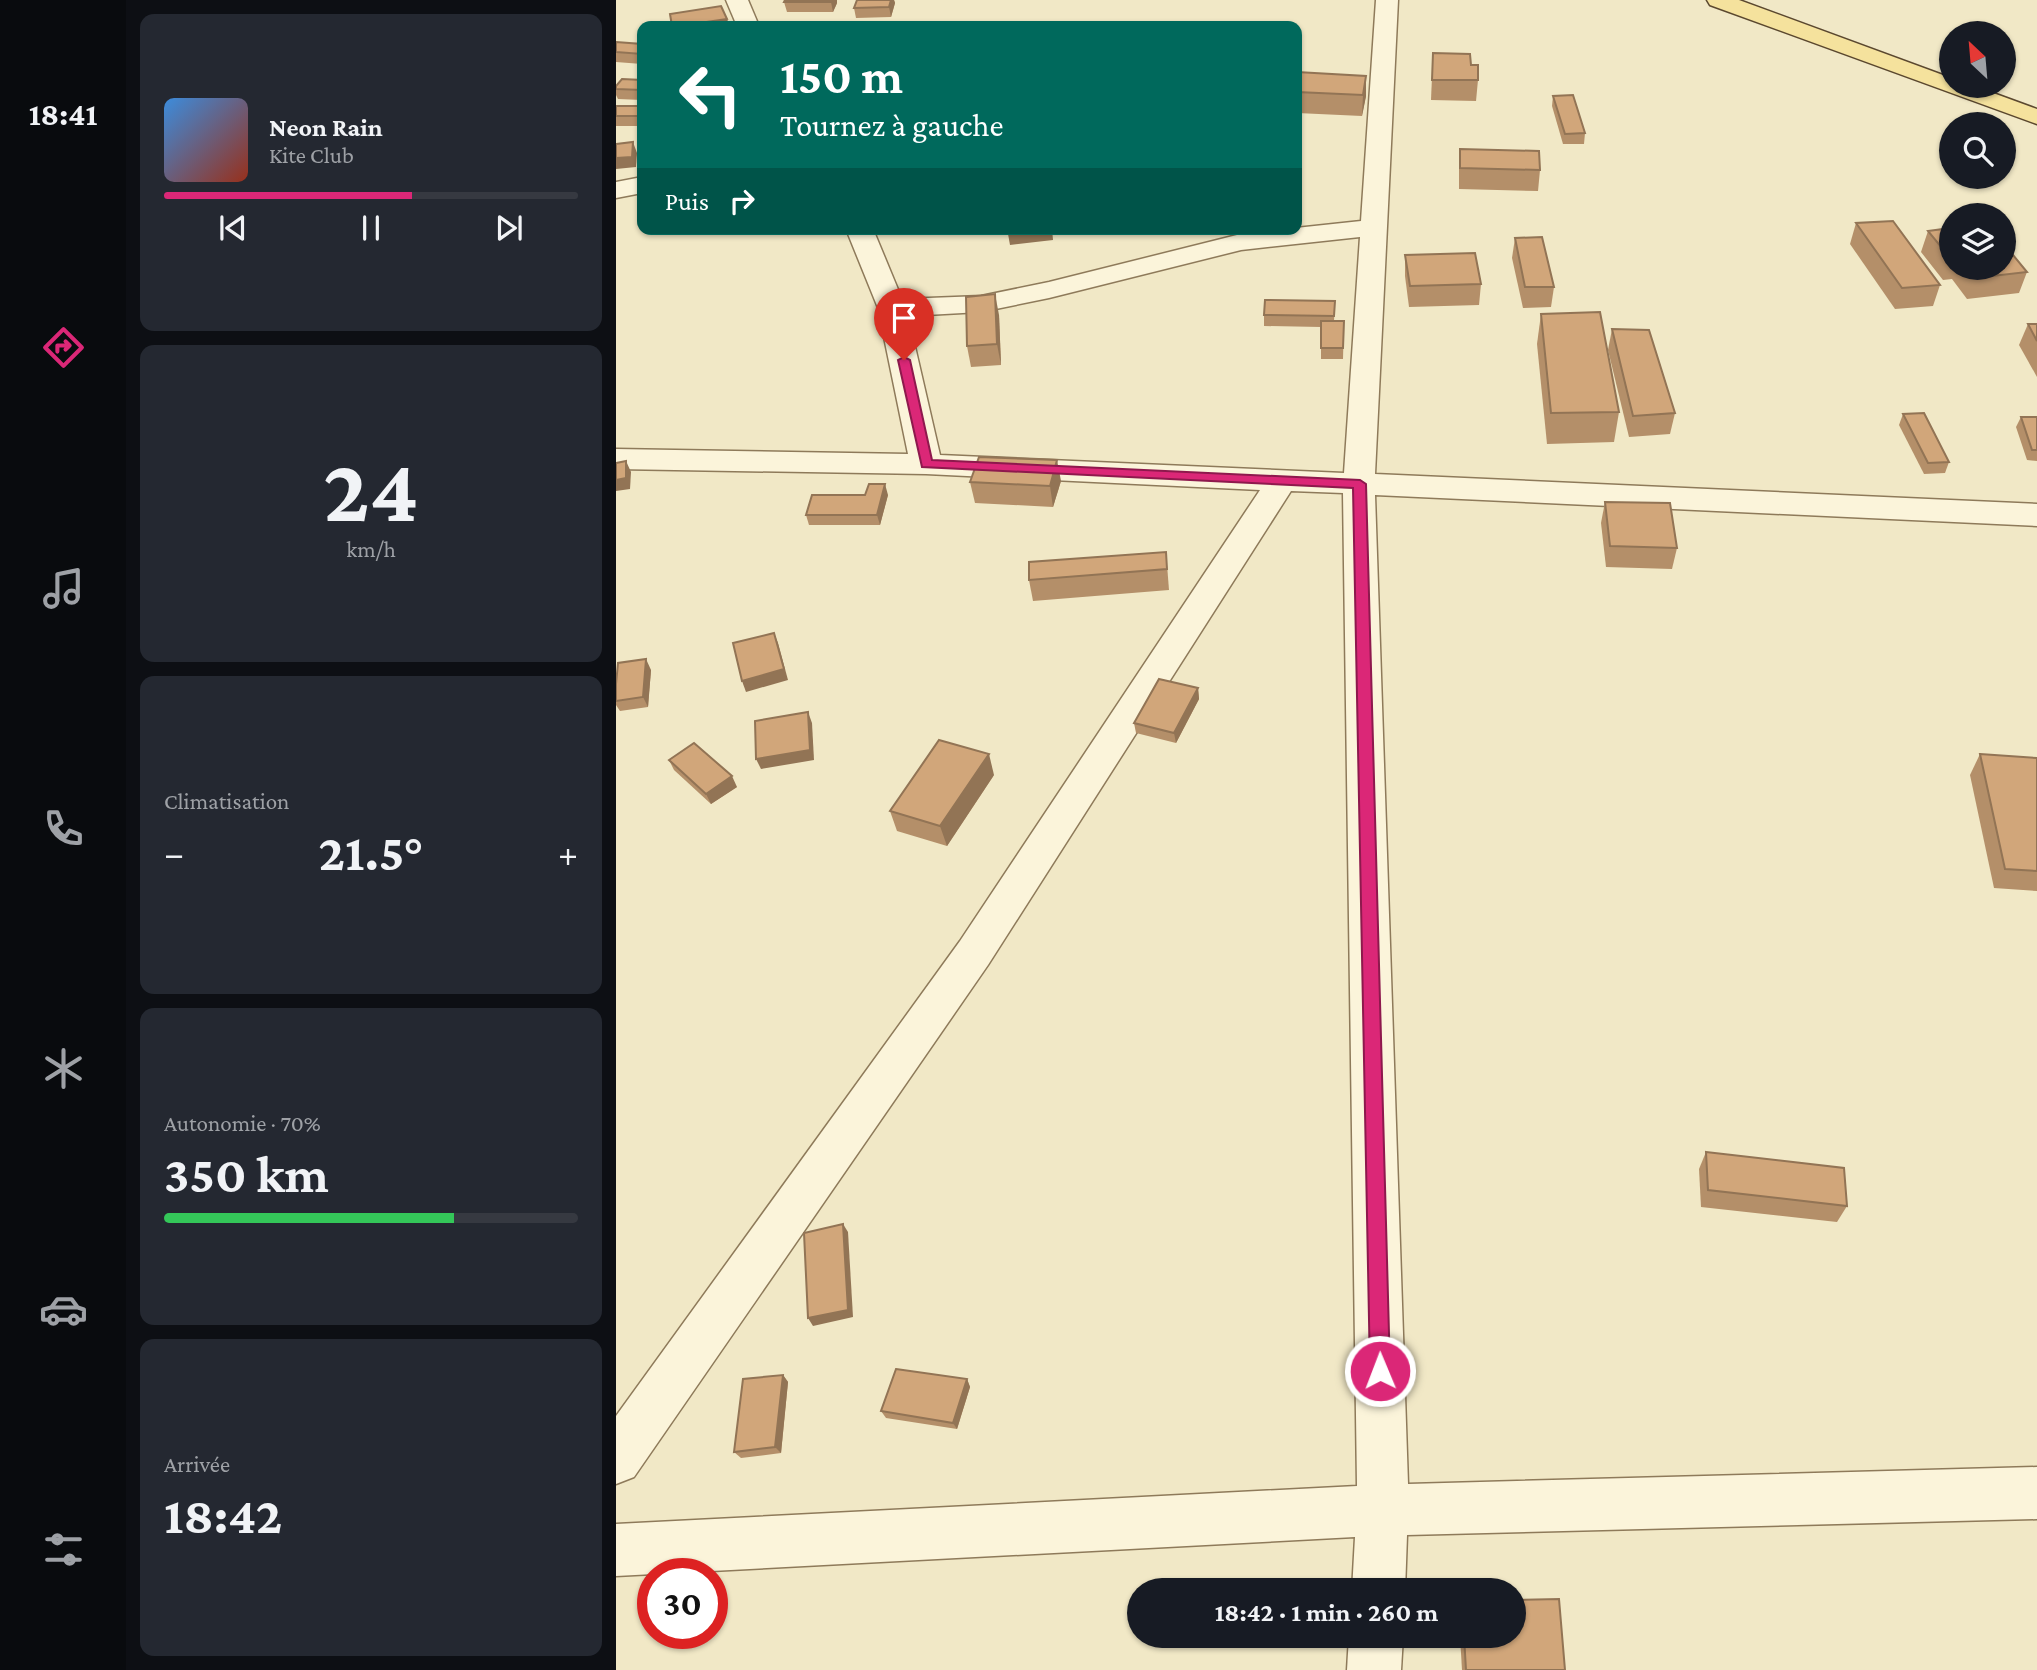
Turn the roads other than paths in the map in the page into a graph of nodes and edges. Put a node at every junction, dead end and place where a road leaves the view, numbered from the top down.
1 (737, 0) edge
2 (1387, 0) edge
3 (1718, 0) edge
4 (746, 21) edge
5 (1939, 81) edge
6 (1985, 98) edge
7 (2037, 117) edge
8 (637, 186) edge
9 (616, 190) edge
10 (1373, 228) junction
11 (861, 235) edge
12 (892, 309) junction
13 (616, 459) edge
14 (926, 464) junction
15 (1282, 481) junction
16 (1360, 484) junction
17 (2037, 514) edge
18 (616, 1459) edge
19 (2037, 1493) edge
20 (1383, 1510) junction
21 (616, 1550) edge
22 (1379, 1578) edge
23 (1375, 1648) edge
24 (1374, 1670) edge

1 - 4 street
2 - 10 street
3 - 5 main road
6 - 7 main road
8 - 9 street
10 - 12 street
10 - 16 street
11 - 12 street
12 - 14 street
13 - 14 street
14 - 15 street
15 - 16 street
15 - 18 street
16 - 17 street
16 - 20 street
19 - 20 street
20 - 21 street
20 - 22 street
23 - 24 street

